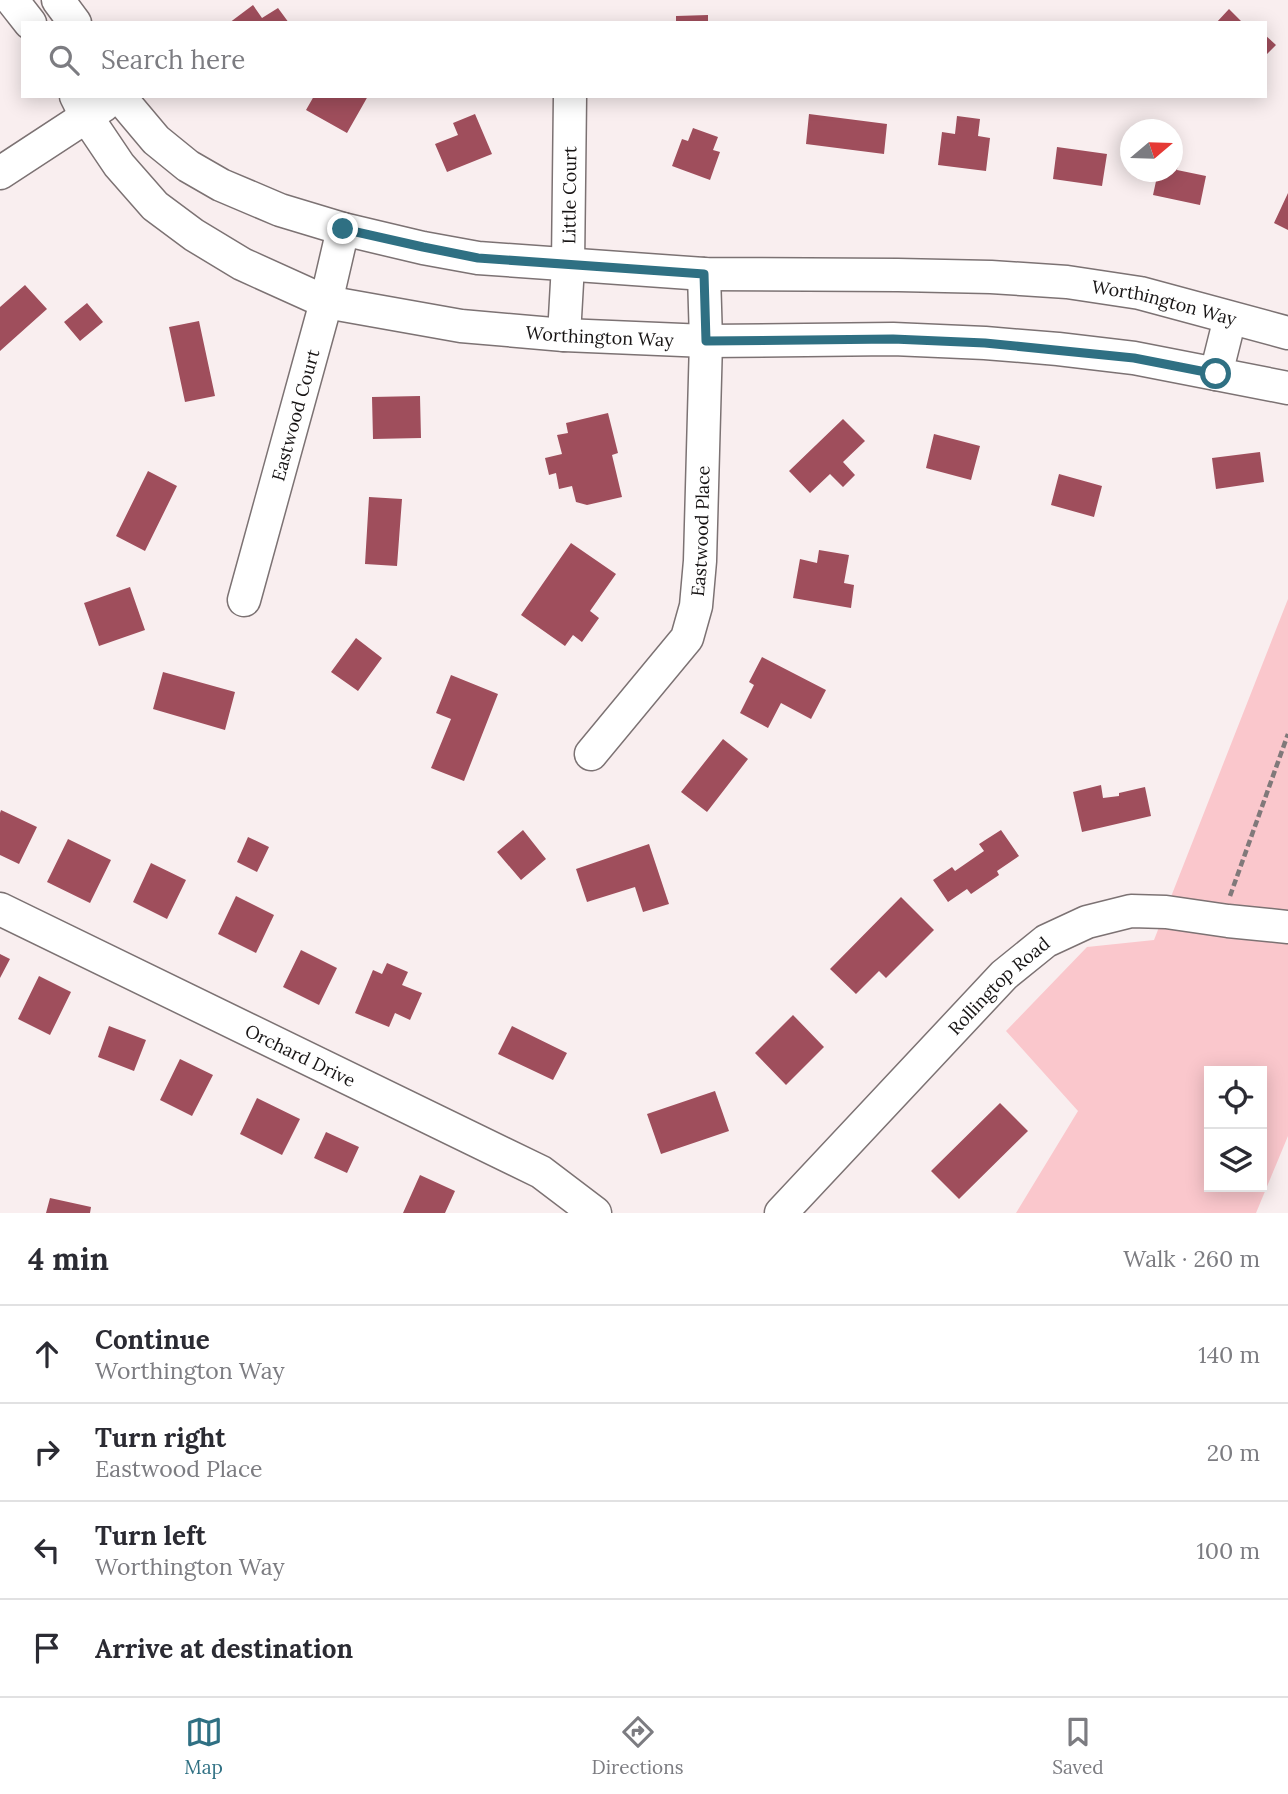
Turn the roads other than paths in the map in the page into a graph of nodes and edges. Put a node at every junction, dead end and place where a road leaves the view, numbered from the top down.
1 (12, 0) edge
2 (58, 0) edge
3 (28, 21) edge
4 (74, 21) edge
5 (111, 98) edge
6 (120, 98) edge
7 (570, 98) edge
8 (81, 106) edge
9 (0, 173) edge
10 (343, 229) junction
11 (568, 265) junction
12 (704, 274) junction
13 (326, 302) junction
14 (1230, 318) junction
15 (1288, 333) edge
16 (564, 335) junction
17 (706, 341) junction
18 (1216, 374) junction
19 (1288, 388) edge
20 (244, 600) dead end
21 (592, 754) dead end
22 (0, 909) edge
23 (1288, 927) edge
24 (595, 1213) edge
25 (781, 1213) edge

1 - 3 street
2 - 4 street
5 - 8 street
6 - 10 street, Worthington Way
7 - 11 street, Little Court
8 - 9 street
8 - 13 street, Worthington Way
10 - 11 street, Worthington Way
10 - 13 street, Eastwood Court
11 - 12 street, Worthington Way
11 - 16 street, Little Court
12 - 14 street, Worthington Way
12 - 17 street, Eastwood Place
13 - 16 street, Worthington Way
13 - 20 street, Eastwood Court
14 - 15 street, Worthington Way
14 - 18 street
16 - 17 street, Worthington Way
17 - 18 street, Worthington Way
17 - 21 street, Eastwood Place
18 - 19 street, Worthington Way
22 - 24 street, Orchard Drive
23 - 25 street, Rollingtop Road

